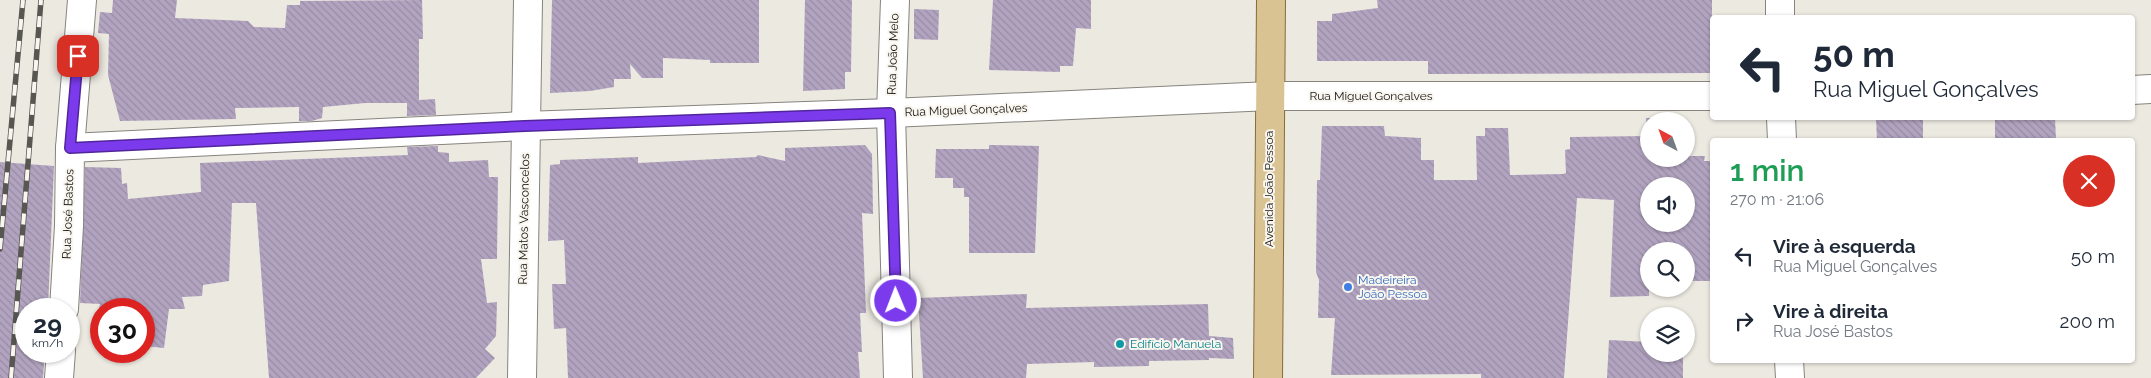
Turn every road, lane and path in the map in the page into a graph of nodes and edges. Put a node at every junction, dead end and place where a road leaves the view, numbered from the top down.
1 (82, 0) edge
2 (528, 0) edge
3 (895, 0) edge
4 (1271, 0) edge
5 (1780, 0) edge
6 (1780, 15) edge
7 (2151, 89) edge
8 (2135, 90) edge
9 (1270, 96) junction
10 (1710, 96) edge
11 (890, 113) junction
12 (1781, 120) edge
13 (525, 126) junction
14 (1782, 138) edge
15 (70, 148) junction
16 (65, 298) edge
17 (60, 363) edge
18 (1789, 363) edge
19 (59, 378) edge
20 (522, 378) edge
21 (898, 378) edge
22 (1268, 378) edge
23 (1790, 378) edge

1 - 15 street, Rua José Bastos
2 - 13 street, Rua Matos Vasconcelos
3 - 11 street, Rua João Melo
4 - 9 main road, Avenida João Pessoa
5 - 6 street
7 - 8 street
9 - 10 street, Rua Miguel Gonçalves
9 - 11 street, Rua Miguel Gonçalves
9 - 22 main road, Avenida João Pessoa
11 - 13 street, Rua Miguel Gonçalves
11 - 21 street, Rua João Melo
12 - 14 street
13 - 15 street, Rua Miguel Gonçalves
13 - 20 street, Rua Matos Vasconcelos
15 - 16 street, Rua José Bastos
17 - 19 street
18 - 23 street

